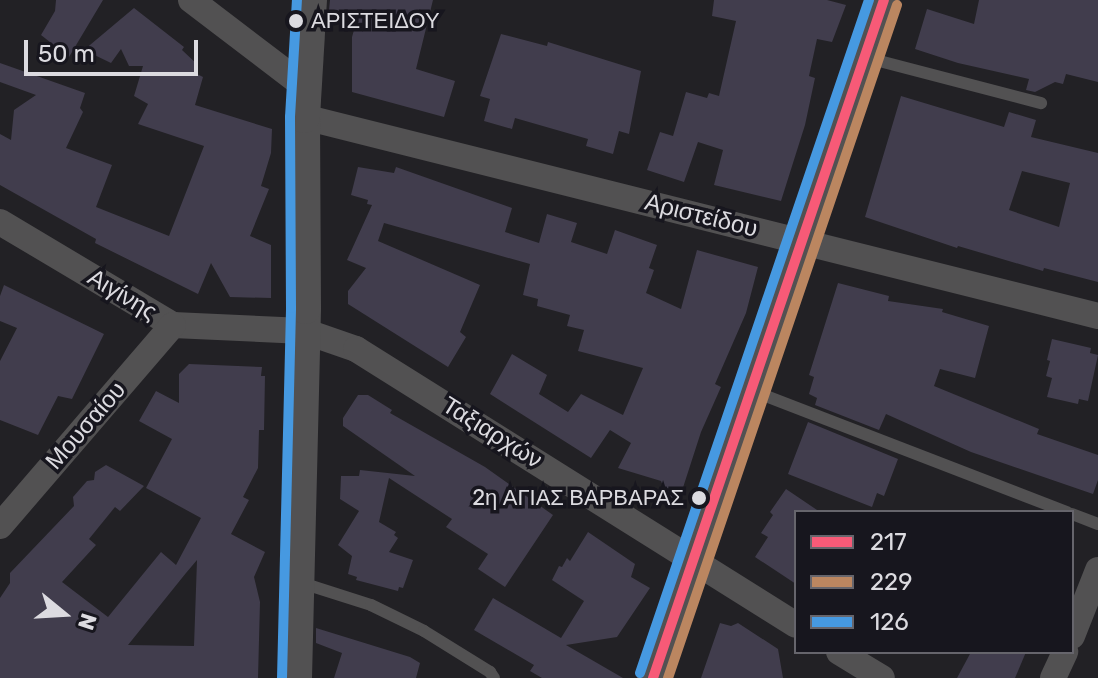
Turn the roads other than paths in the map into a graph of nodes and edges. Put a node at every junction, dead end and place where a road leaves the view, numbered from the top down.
1 (191, 0) edge
2 (311, 0) edge
3 (884, 0) edge
4 (864, 57) junction
5 (305, 102) junction
6 (1041, 103) dead end
7 (0, 222) edge
8 (802, 242) junction
9 (1098, 316) edge
10 (173, 325) junction
11 (304, 331) junction
12 (752, 391) junction
13 (1062, 510) edge
14 (1074, 515) edge
15 (1098, 524) edge
16 (0, 526) edge
17 (693, 560) junction
18 (1098, 570) edge
19 (299, 582) junction
20 (794, 624) edge
21 (1074, 631) edge
22 (842, 654) edge
23 (1064, 654) edge
24 (296, 678) edge
25 (494, 678) edge
26 (653, 678) edge
27 (882, 678) edge
28 (1053, 678) edge

1 - 5 street, Αριστείδου
2 - 5 street
3 - 4 street
4 - 6 lane
4 - 8 street
5 - 8 street, Αριστείδου
5 - 11 street
7 - 10 street, Αιγίνης
8 - 9 street, Αριστείδου
8 - 12 street
10 - 11 street, Αιγίνης
10 - 16 street, Μουσαίου
11 - 17 street, Ταξιαρχών
11 - 19 street
12 - 13 lane
12 - 17 street
14 - 15 lane
17 - 20 street, Ταξιαρχών
17 - 26 street
18 - 21 street
19 - 24 street
19 - 25 lane
22 - 27 street
23 - 28 street

